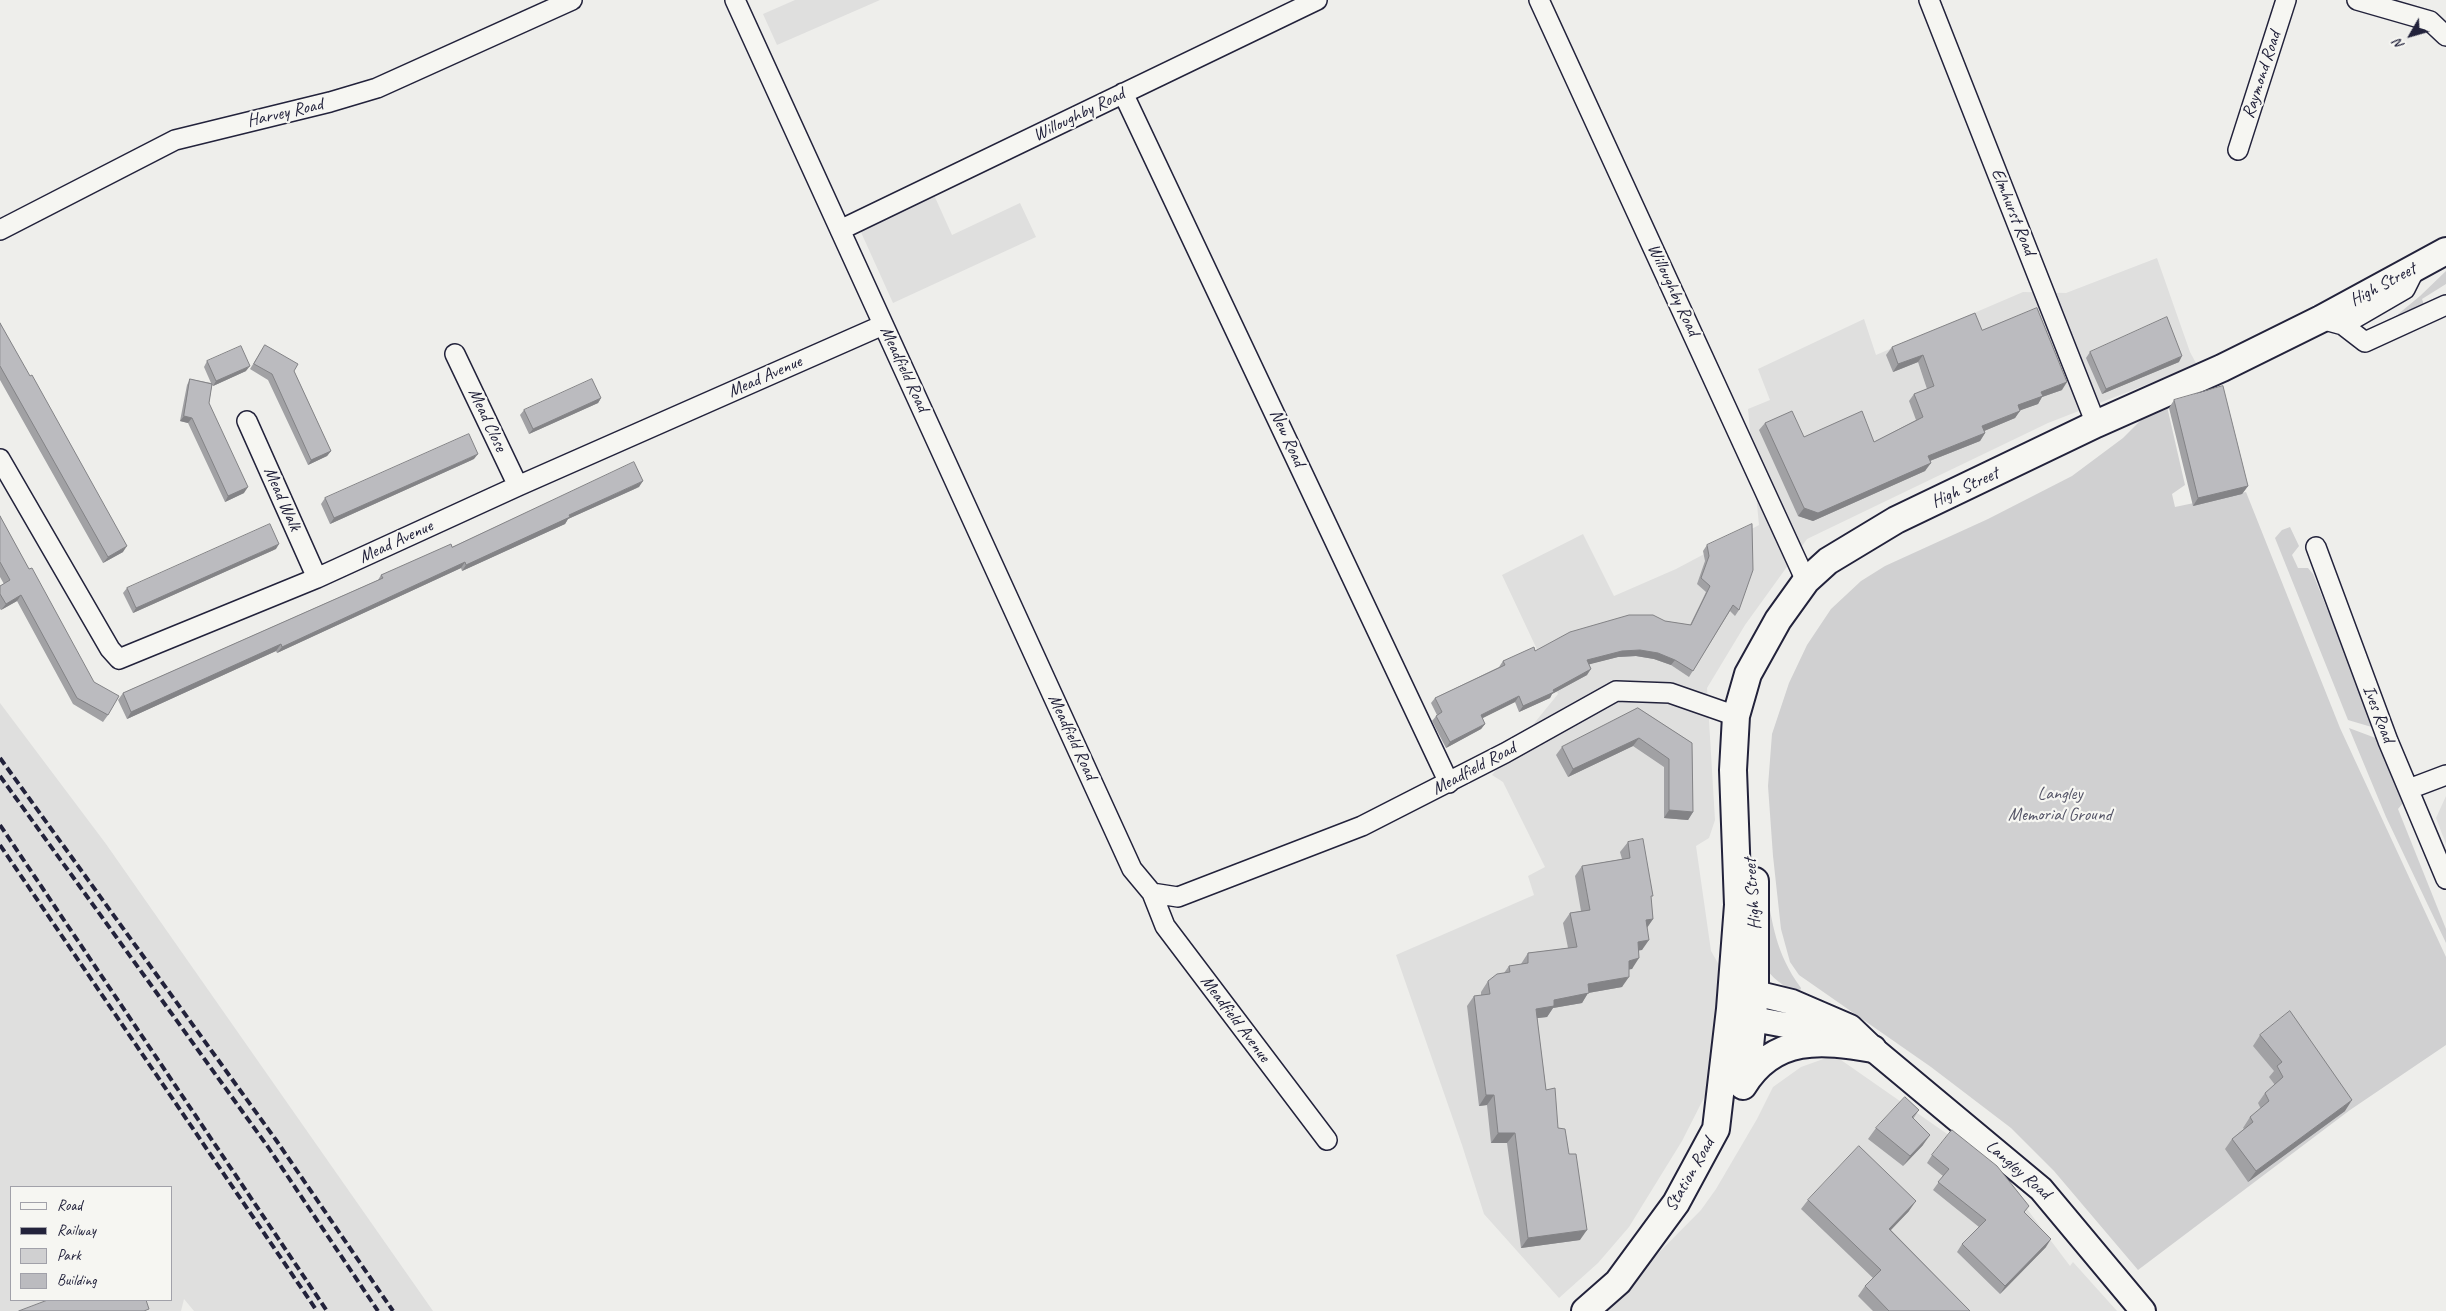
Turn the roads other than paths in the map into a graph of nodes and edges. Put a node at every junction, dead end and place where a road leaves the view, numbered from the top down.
1 (572, 0) edge
2 (735, 0) edge
3 (1317, 0) edge
4 (1539, 0) edge
5 (1929, 0) edge
6 (2286, 0) edge
7 (2357, 0) edge
8 (2446, 36) edge
9 (1123, 93) junction
10 (2238, 150) dead end
11 (0, 230) edge
12 (840, 230) junction
13 (2446, 251) edge
14 (2446, 306) edge
15 (2332, 322) junction
16 (883, 325) junction
17 (456, 354) dead end
18 (247, 421) dead end
19 (2096, 424) junction
20 (0, 459) edge
21 (518, 486) junction
22 (2316, 547) dead end
23 (317, 578) junction
24 (1806, 580) junction
25 (1736, 716) junction
26 (1733, 770) junction
27 (2446, 775) edge
28 (1449, 783) junction
29 (2409, 789) junction
30 (2446, 879) edge
31 (1152, 893) junction
32 (1756, 993) junction
33 (1741, 1014) junction
34 (1873, 1048) junction
35 (1747, 1078) junction
36 (1716, 1129) junction
37 (1327, 1140) dead end
38 (1585, 1311) edge
39 (2143, 1311) edge

1 - 11 street, Harvey Road
2 - 12 street, Meadfield Road
3 - 9 street, Willoughby Road
4 - 24 street, Willoughby Road
5 - 19 street, Elmhurst Road
6 - 10 street, Raymond Road
7 - 8 street
9 - 12 street, Willoughby Road
9 - 28 street, New Road
12 - 16 street, Meadfield Road
13 - 15 main road, High Street
14 - 15 street, High Street
15 - 19 main road, High Street
16 - 21 street, Mead Avenue
16 - 31 street, Meadfield Road
17 - 21 street, Mead Close
18 - 23 street, Mead Walk
19 - 24 main road, High Street
20 - 23 street, Mead Avenue
21 - 23 street, Mead Avenue
22 - 29 street, Ives Road
24 - 25 main road, High Street
25 - 26 main road, High Street
25 - 28 street, Meadfield Road
26 - 32 main road, High Street
26 - 33 main road, High Street
27 - 29 street
28 - 31 street, Meadfield Road
29 - 30 street, Ives Road
31 - 37 street, Meadfield Avenue
32 - 33 main road, High Street
32 - 34 street, Langley Road
33 - 34 street, Langley Road
33 - 35 main road
33 - 36 main road, Station Road
34 - 35 main road
34 - 39 street, Langley Road
35 - 36 main road
36 - 38 main road, Station Road

